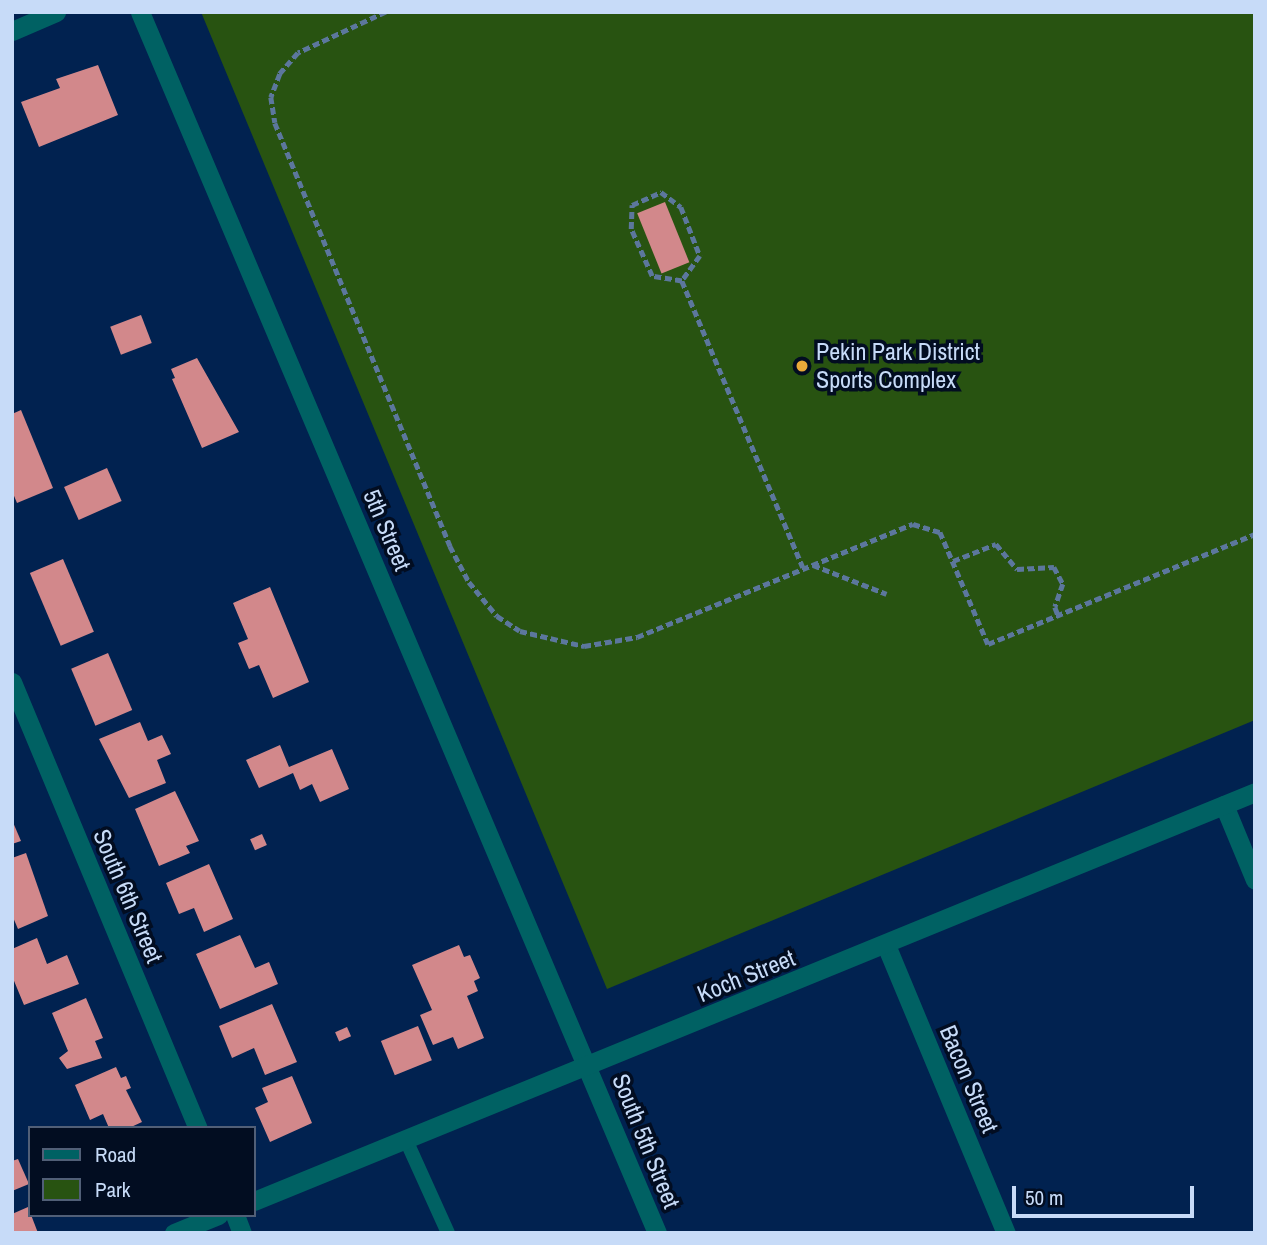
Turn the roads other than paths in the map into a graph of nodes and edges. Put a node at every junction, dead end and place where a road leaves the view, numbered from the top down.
1 (56, 12) edge
2 (140, 12) edge
3 (12, 31) edge
4 (12, 682) edge
5 (1255, 792) edge
6 (1224, 805) junction
7 (1255, 880) edge
8 (886, 945) junction
9 (589, 1067) junction
10 (197, 1126) edge
11 (406, 1140) junction
12 (256, 1200) edge
13 (213, 1217) edge
14 (235, 1217) edge
15 (174, 1233) edge
16 (242, 1233) edge
17 (448, 1233) edge
18 (657, 1233) edge
19 (1006, 1233) edge

1 - 3 street
2 - 9 street, 5th Street
4 - 10 street, South 6th Street
5 - 6 street, Koch Street
6 - 7 street
6 - 8 street, Koch Street
8 - 9 street, Koch Street
8 - 19 street, Bacon Street
9 - 11 street, Koch Street
9 - 18 street, South 5th Street
11 - 12 street, Koch Street
11 - 17 lane
13 - 15 street
14 - 16 street

